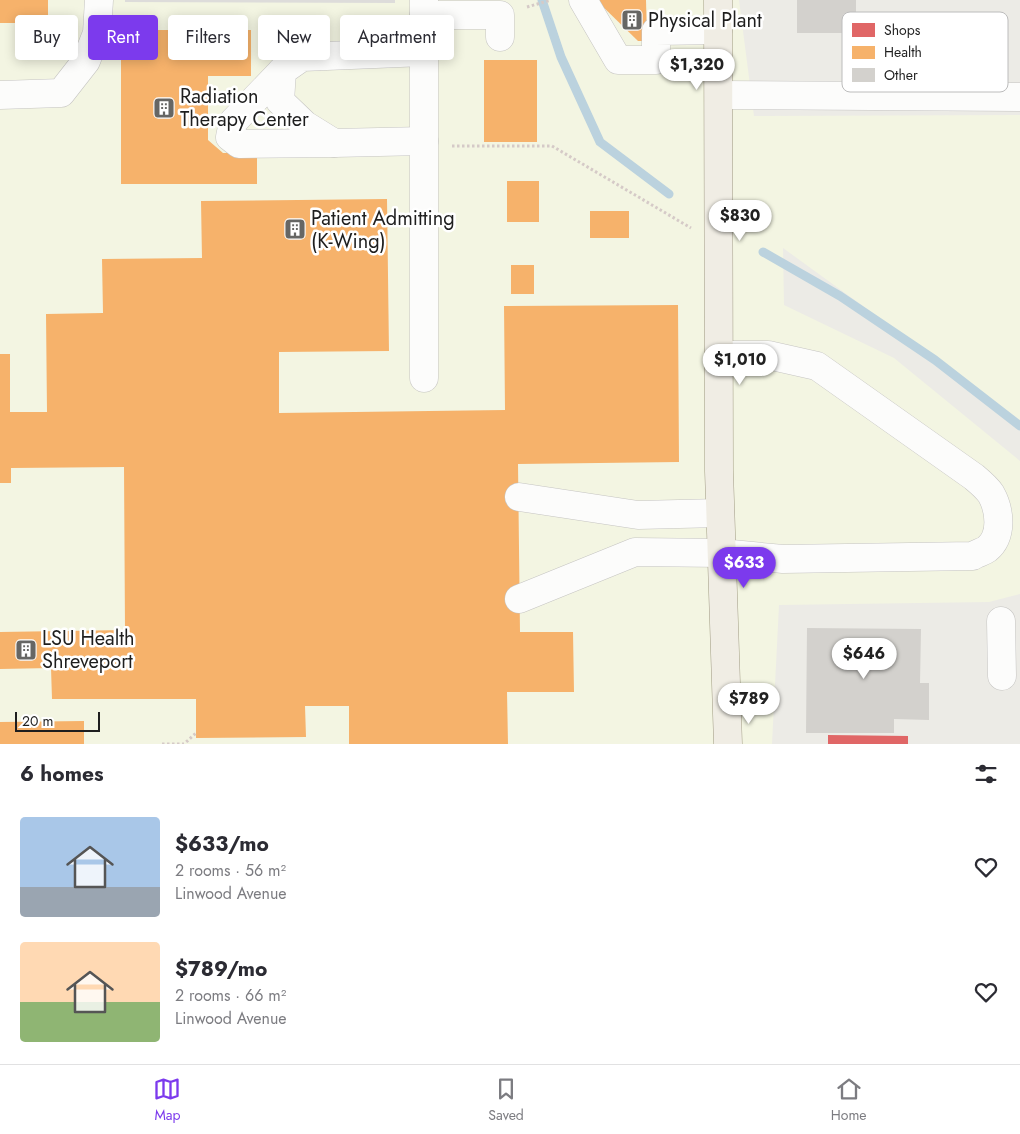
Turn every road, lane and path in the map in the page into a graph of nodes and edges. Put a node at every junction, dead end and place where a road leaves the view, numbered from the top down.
1 (99, 0) edge
2 (551, 0) edge
3 (583, 0) edge
4 (718, 0) edge
5 (424, 7) edge
6 (523, 8) dead end
7 (718, 30) junction
8 (500, 37) dead end
9 (340, 55) edge
10 (424, 60) edge
11 (282, 71) junction
12 (0, 95) edge
13 (718, 95) junction
14 (1020, 97) edge
15 (334, 143) junction
16 (424, 144) junction
17 (718, 244) junction
18 (719, 355) junction
19 (424, 378) dead end
20 (519, 497) dead end
21 (720, 513) junction
22 (721, 553) junction
23 (519, 599) dead end
24 (1001, 622) dead end
25 (1002, 676) dead end
26 (196, 732) dead end
27 (162, 744) edge
28 (728, 744) edge

1 - 12 street
2 - 6 path
3 - 7 street
4 - 7 main road
5 - 8 street
7 - 13 main road
9 - 11 street
10 - 16 street
11 - 15 street
11 - 15 street
13 - 14 street
13 - 17 main road
15 - 16 street
16 - 17 path
16 - 19 street
17 - 18 main road
18 - 21 main road
18 - 22 street
20 - 21 street
21 - 22 main road
22 - 23 street
22 - 28 main road
24 - 25 street
26 - 27 path

